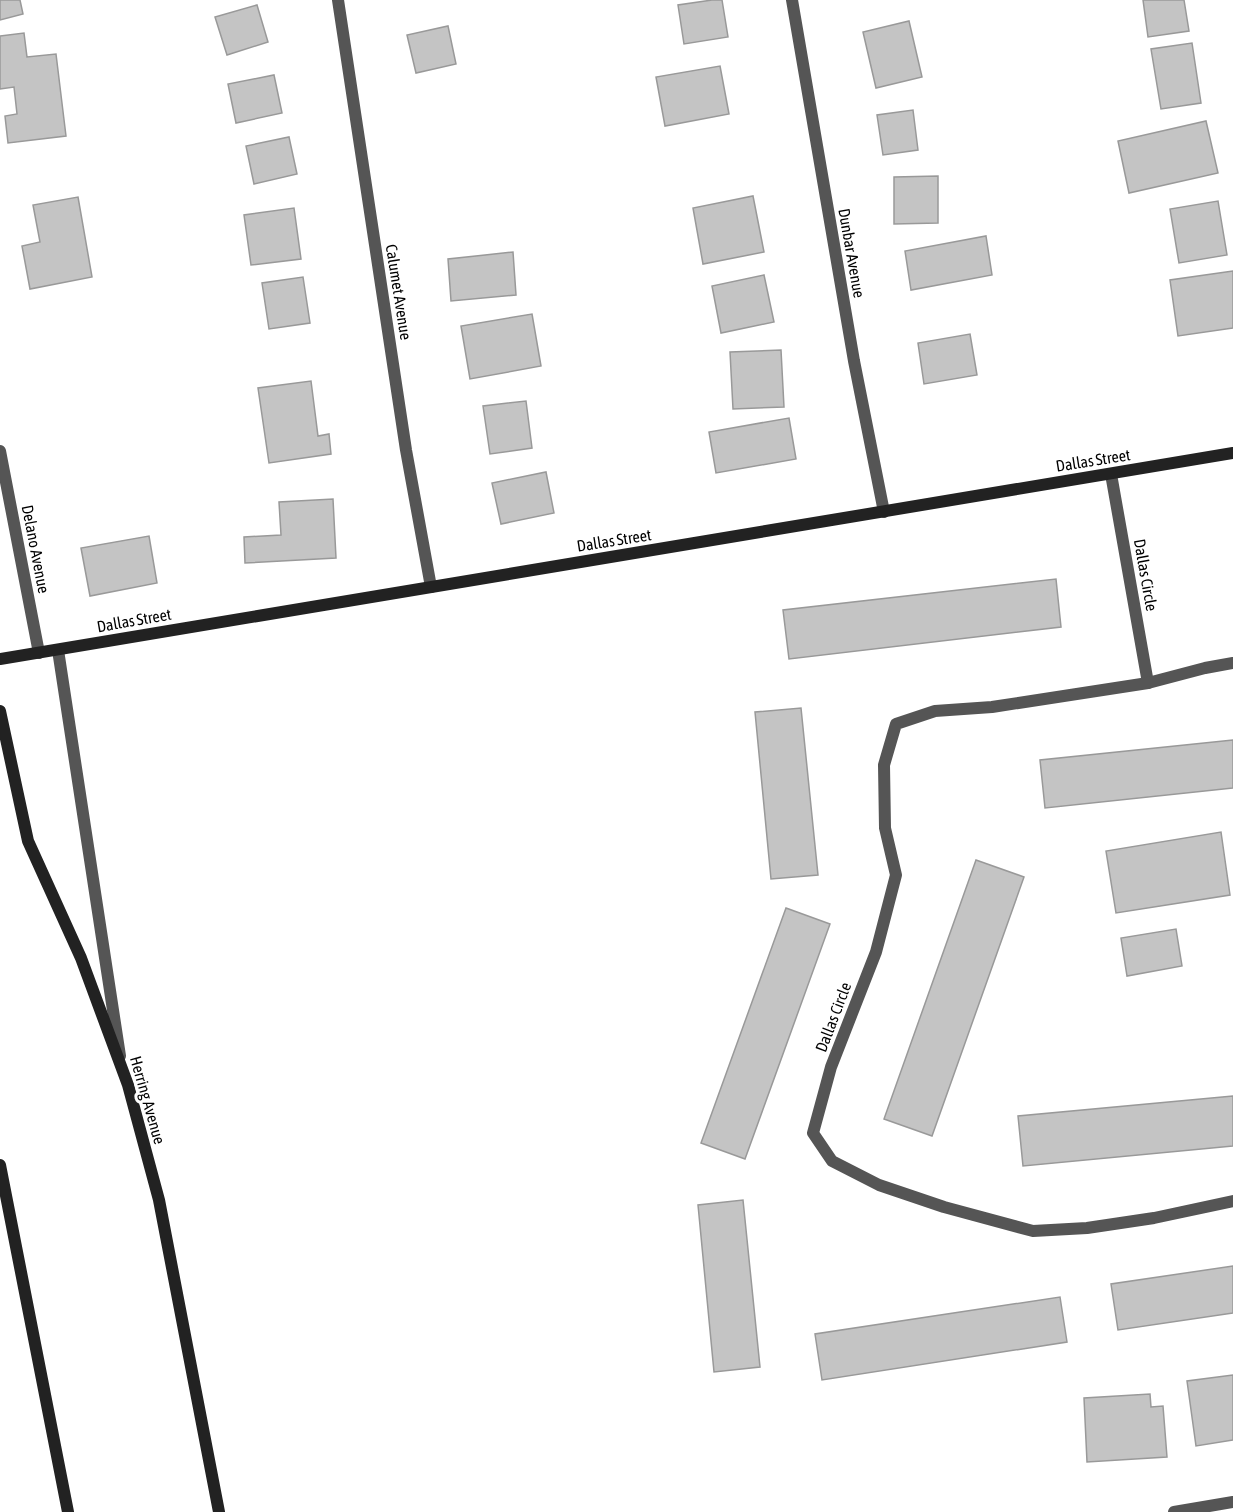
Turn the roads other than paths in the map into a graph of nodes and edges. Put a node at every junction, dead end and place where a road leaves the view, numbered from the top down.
1 (338, 0) edge
2 (792, 0) edge
3 (0, 451) edge
4 (1233, 453) edge
5 (1111, 474) junction
6 (884, 512) junction
7 (431, 587) junction
8 (58, 650) junction
9 (39, 653) junction
10 (0, 659) edge
11 (1233, 663) edge
12 (1148, 683) junction
13 (0, 711) edge
14 (121, 1063) junction
15 (0, 1165) edge
16 (1233, 1201) edge
17 (1233, 1502) edge
18 (68, 1512) edge
19 (219, 1512) edge
20 (1174, 1512) edge

1 - 7 street, Calumet Avenue
2 - 6 street, Dunbar Avenue
3 - 9 street, Delano Avenue
4 - 5 street, Dallas Street
5 - 6 street, Dallas Street
5 - 12 street, Dallas Circle
6 - 7 street, Dallas Street
7 - 8 street, Dallas Street
8 - 9 street, Dallas Street
8 - 14 street
9 - 10 street, Dallas Street
11 - 12 street, Dallas Circle
12 - 16 street, Dallas Circle
13 - 14 street, Herring Avenue
14 - 19 street, Herring Avenue
15 - 18 street
17 - 20 street

